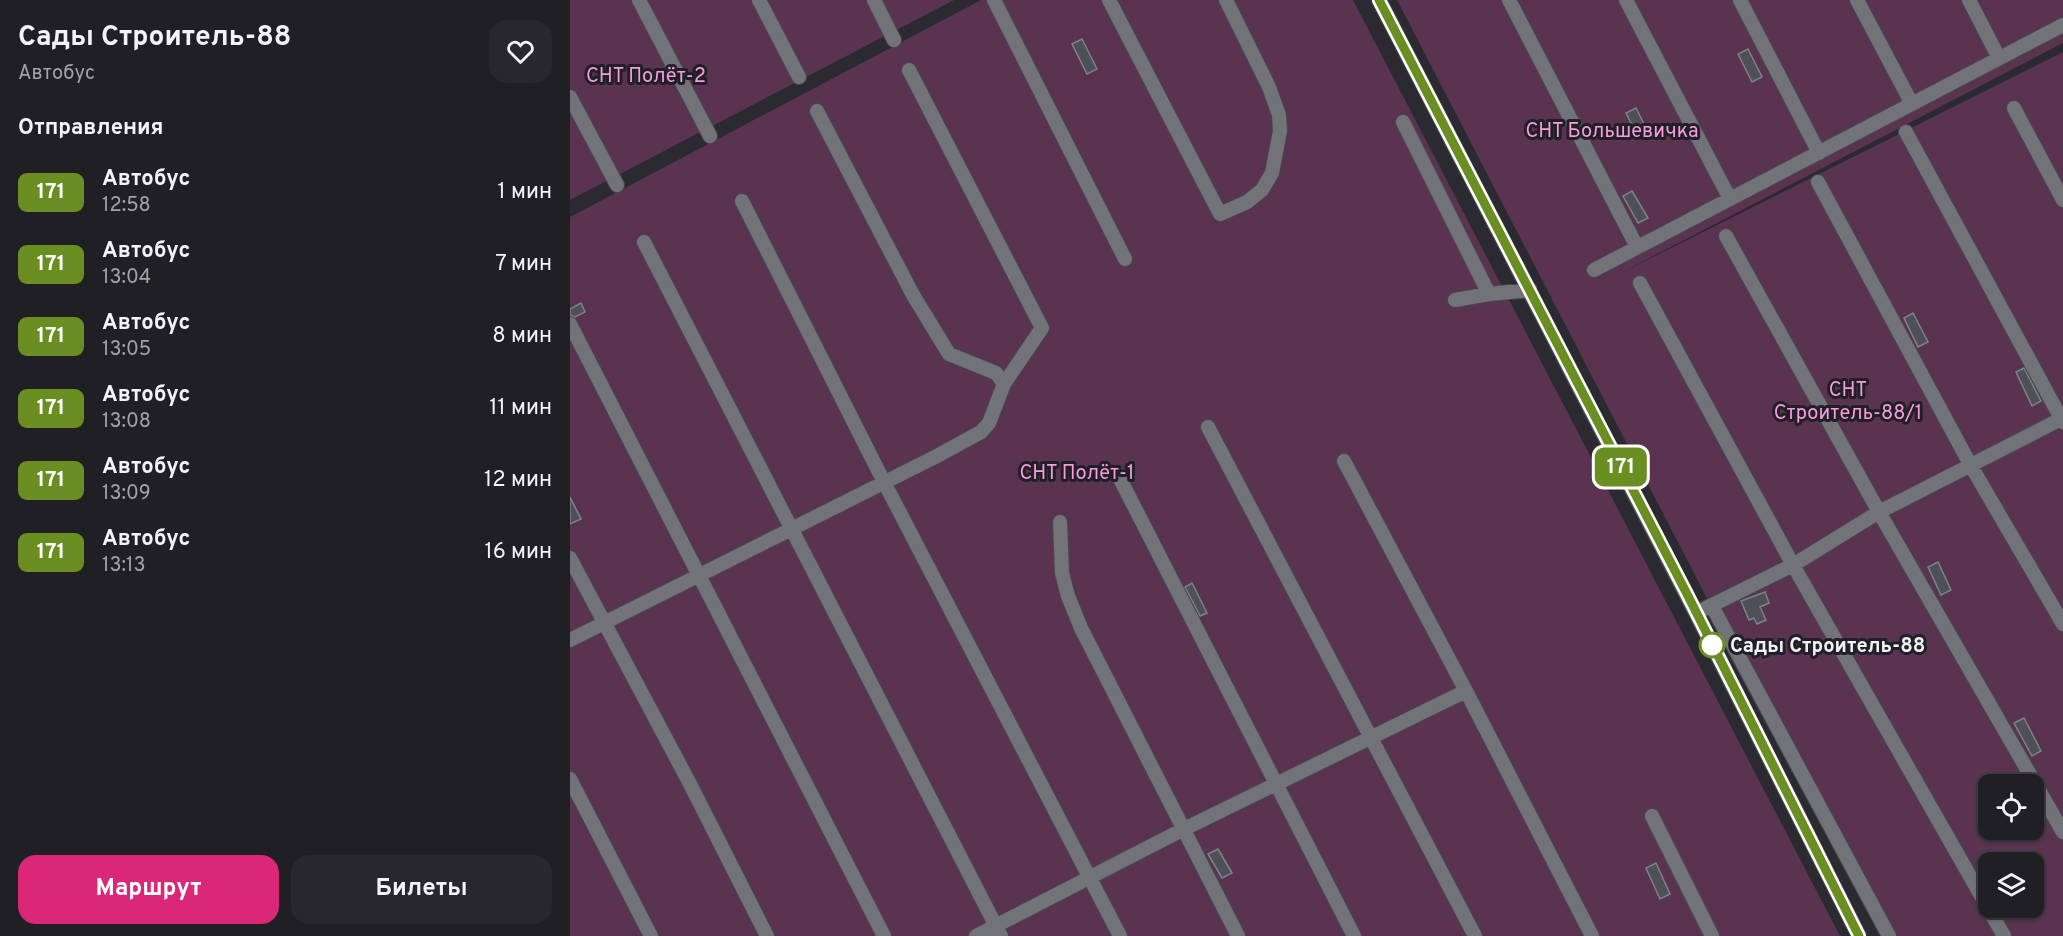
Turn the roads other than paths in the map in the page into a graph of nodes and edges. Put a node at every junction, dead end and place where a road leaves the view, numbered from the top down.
1 (639, 0) edge
2 (759, 0) edge
3 (874, 0) edge
4 (994, 0) edge
5 (1108, 0) edge
6 (1226, 0) edge
7 (1378, 0) edge
8 (1509, 0) edge
9 (1626, 0) edge
10 (1740, 0) edge
11 (1857, 0) edge
12 (1969, 0) edge
13 (2063, 25) edge
14 (894, 40) dead end
15 (1999, 58) junction
16 (909, 70) dead end
17 (799, 77) dead end
18 (570, 97) edge
19 (1912, 104) junction
20 (2014, 108) dead end
21 (817, 111) dead end
22 (1403, 122) dead end
23 (1906, 132) dead end
24 (711, 136) dead end
25 (1819, 153) junction
26 (1818, 182) dead end
27 (617, 185) dead end
28 (1730, 199) junction
29 (2063, 200) edge
30 (742, 201) dead end
31 (1726, 236) dead end
32 (644, 242) dead end
33 (1637, 248) junction
34 (1125, 259) dead end
35 (1594, 270) dead end
36 (1640, 283) dead end
37 (1530, 290) junction
38 (1489, 294) junction
39 (1455, 300) dead end
40 (570, 324) edge
41 (1004, 384) junction
42 (2062, 420) edge
43 (1208, 427) dead end
44 (1344, 461) dead end
45 (1971, 465) junction
46 (1117, 473) dead end
47 (884, 482) junction
48 (1879, 512) junction
49 (1060, 522) dead end
50 (790, 528) junction
51 (570, 558) edge
52 (1793, 565) junction
53 (698, 576) junction
54 (1712, 606) junction
55 (1696, 613) junction
56 (603, 623) junction
57 (2063, 624) edge
58 (570, 640) edge
59 (1466, 691) junction
60 (1370, 738) junction
61 (570, 779) edge
62 (1276, 784) junction
63 (1652, 816) dead end
64 (1182, 830) junction
65 (2063, 832) edge
66 (1089, 879) junction
67 (999, 931) edge
68 (651, 936) edge
69 (767, 936) edge
70 (884, 936) edge
71 (976, 936) edge
72 (1120, 936) edge
73 (1238, 936) edge
74 (1354, 936) edge
75 (1475, 936) edge
76 (1592, 936) edge
77 (1712, 936) edge
78 (1859, 936) edge
79 (1889, 936) edge
80 (2004, 936) edge

1 - 24 street
2 - 17 street
3 - 14 street
4 - 34 street
5 - 6 street
7 - 37 street
8 - 33 street
9 - 28 street
10 - 25 street
11 - 19 street
12 - 15 street
13 - 15 street
15 - 19 street
16 - 41 street
18 - 27 street
19 - 25 street
20 - 29 street
21 - 41 street
22 - 38 street
23 - 42 street
25 - 28 street
26 - 45 street
28 - 33 street
30 - 47 street
31 - 48 street
32 - 50 street
33 - 35 street
36 - 52 street
37 - 38 street
37 - 55 street
38 - 39 street
40 - 53 street
41 - 47 street
42 - 45 street
43 - 60 street
44 - 59 street
45 - 48 street
45 - 57 street
46 - 62 street
47 - 50 street
47 - 66 street
48 - 52 street
48 - 65 street
49 - 64 street
50 - 53 street
50 - 67 street
51 - 56 street
52 - 54 street
52 - 80 street
53 - 56 street
53 - 70 street
54 - 55 street
54 - 79 street
55 - 78 street
56 - 58 street
56 - 69 street
59 - 60 street
59 - 76 street
60 - 62 street
60 - 75 street
61 - 68 street
62 - 64 street
62 - 74 street
63 - 77 street
64 - 66 street
64 - 73 street
66 - 67 street
66 - 72 street
67 - 71 street

